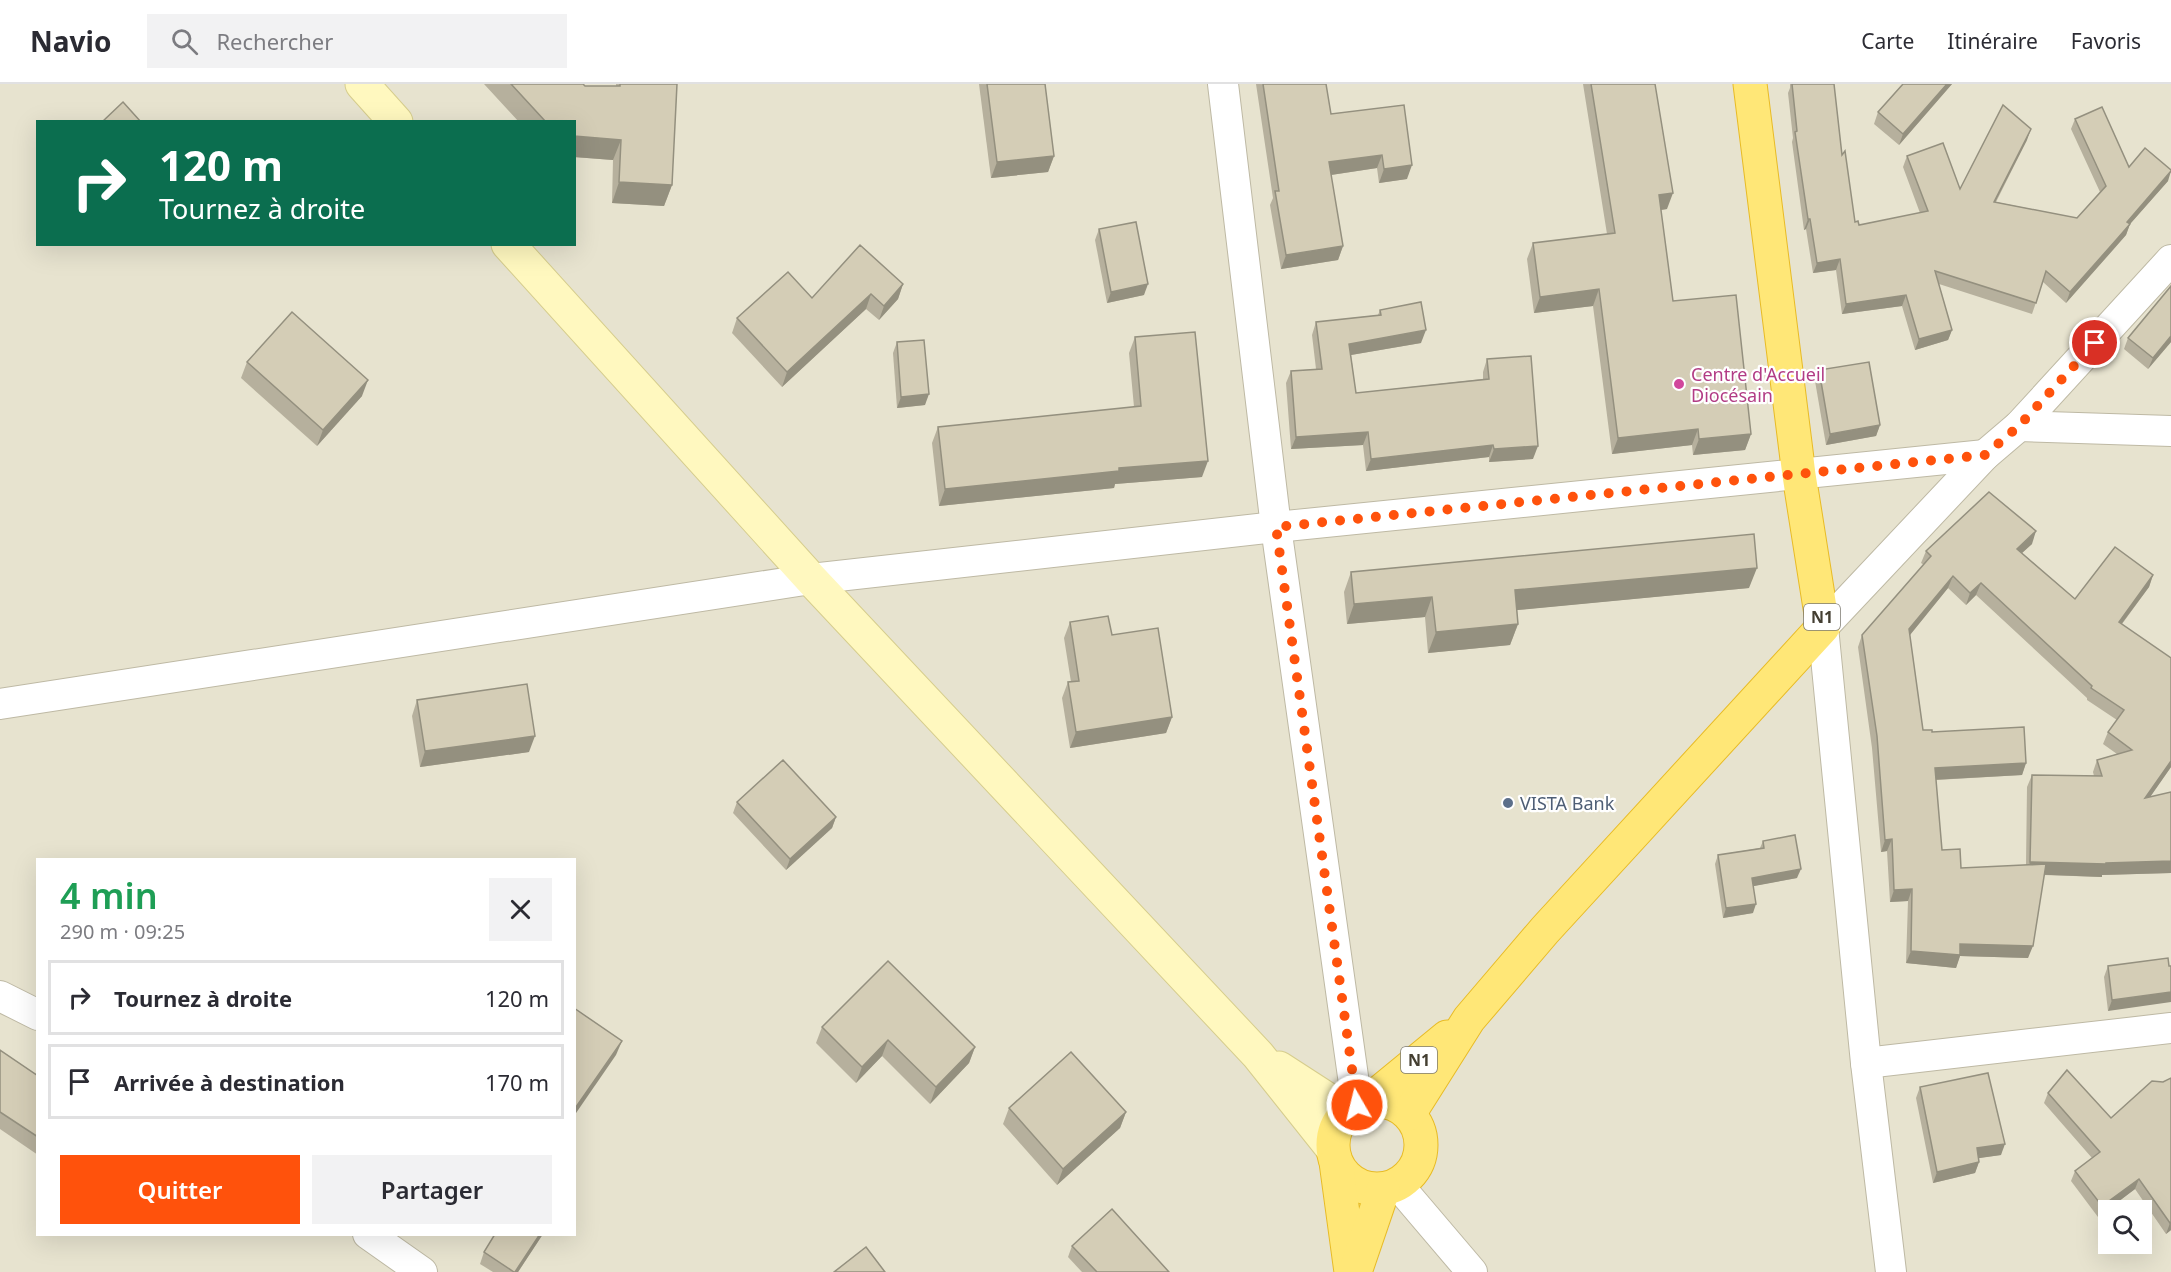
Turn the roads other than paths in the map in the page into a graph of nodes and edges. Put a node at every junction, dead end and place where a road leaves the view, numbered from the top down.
1 (362, 84) edge
2 (1223, 84) edge
3 (1750, 84) edge
4 (394, 120) edge
5 (510, 246) edge
6 (2171, 260) edge
7 (2019, 426) junction
8 (2171, 431) edge
9 (1985, 455) junction
10 (1799, 475) junction
11 (1276, 527) junction
12 (811, 579) junction
13 (1823, 627) junction
14 (0, 704) edge
15 (0, 996) edge
16 (36, 1014) edge
17 (1469, 1019) junction
18 (2171, 1028) edge
19 (1258, 1054) junction
20 (1866, 1063) junction
21 (1358, 1106) junction
22 (1409, 1114) junction
23 (1334, 1155) junction
24 (1390, 1187) junction
25 (371, 1236) edge
26 (422, 1272) edge
27 (1353, 1272) edge
28 (1473, 1272) edge
29 (1892, 1272) edge

1 - 4 main road
2 - 11 street
3 - 10 highway, N1
5 - 12 main road
6 - 7 street
7 - 8 street
7 - 9 street
9 - 10 street
9 - 13 street
10 - 11 street
10 - 13 highway, N1
11 - 12 street
11 - 21 street
12 - 14 street
12 - 19 main road
13 - 17 highway, N1
13 - 20 street
15 - 16 street
17 - 21 highway, N1
17 - 22 highway, N1
18 - 20 street
19 - 21 main road
19 - 23 main road
20 - 29 street
21 - 22 highway
21 - 23 highway, N1
22 - 24 highway, N1
23 - 24 highway
23 - 27 highway, N1
24 - 27 highway, N1
24 - 28 street
25 - 26 street

